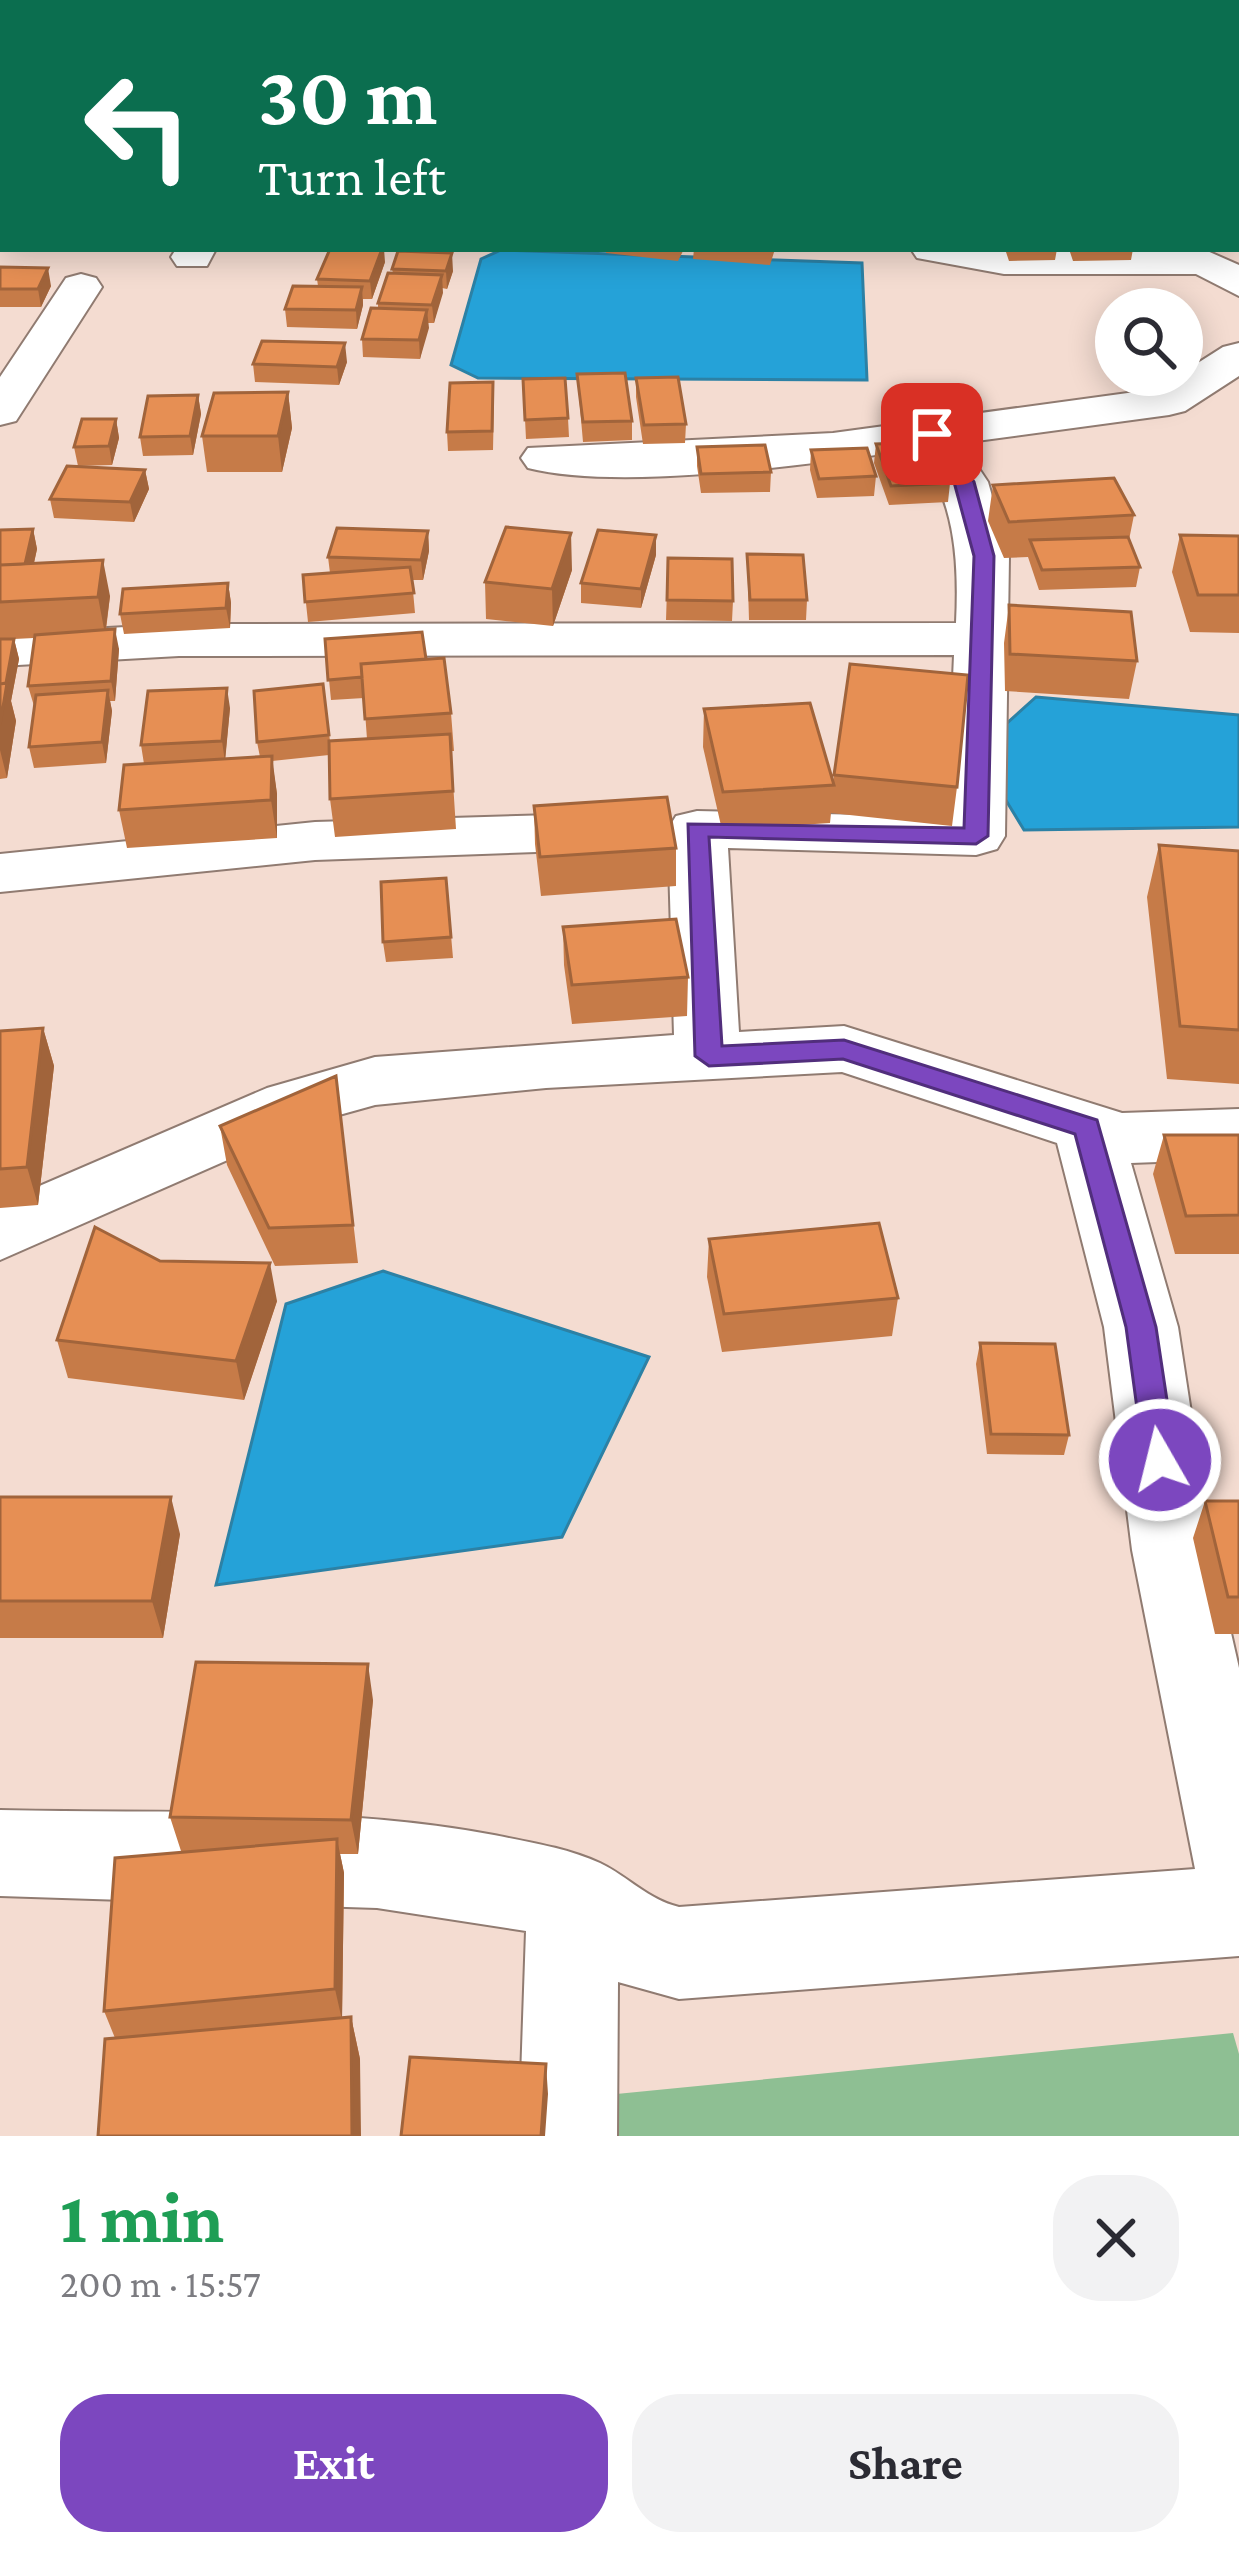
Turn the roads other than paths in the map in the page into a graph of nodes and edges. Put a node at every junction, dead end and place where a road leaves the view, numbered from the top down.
1 (948, 252) edge
2 (1239, 283) edge
3 (81, 287) dead end
4 (1239, 356) edge
5 (0, 411) edge
6 (932, 434) junction
7 (545, 458) dead end
8 (981, 639) junction
9 (0, 650) edge
10 (697, 829) junction
11 (0, 873) edge
12 (709, 1056) junction
13 (1087, 1127) junction
14 (1239, 1134) edge
15 (0, 1233) edge
16 (1229, 1769) edge
17 (0, 1853) edge
18 (1239, 1867) edge
19 (573, 1898) junction
20 (1239, 1911) edge
21 (568, 2136) edge

1 - 2 street
3 - 5 street
4 - 6 street
6 - 7 street
6 - 8 street
8 - 9 street
8 - 10 street
10 - 11 street
10 - 12 street
12 - 13 street
12 - 15 street
13 - 14 street
13 - 16 street
16 - 18 street
17 - 19 street
19 - 20 street
19 - 21 street

